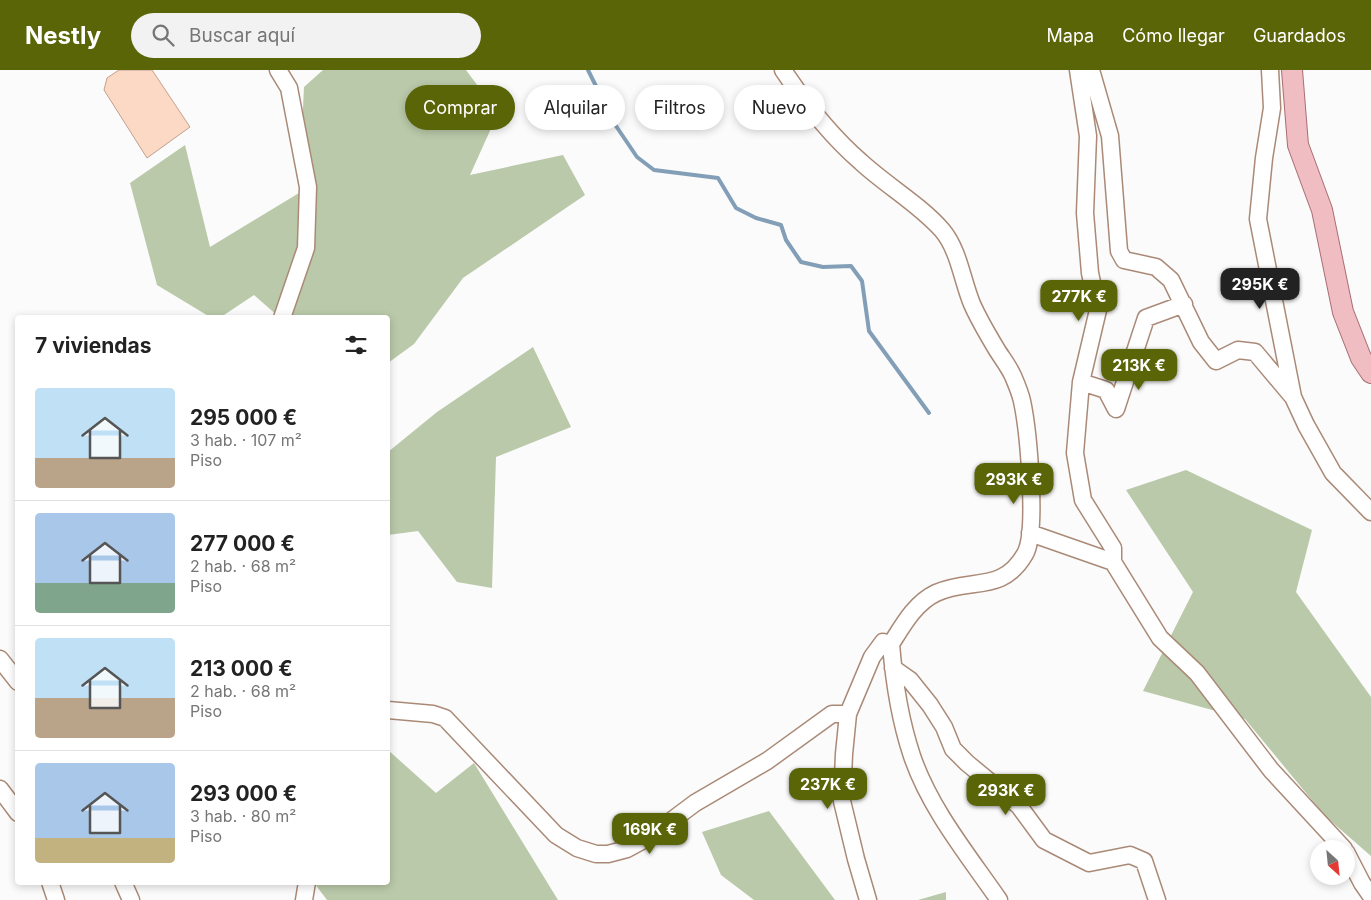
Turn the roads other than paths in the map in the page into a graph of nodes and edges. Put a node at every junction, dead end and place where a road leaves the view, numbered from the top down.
1 (278, 70) edge
2 (783, 70) edge
3 (1078, 70) edge
4 (1091, 70) edge
5 (1270, 70) edge
6 (1292, 70) edge
7 (1184, 304) junction
8 (283, 315) edge
9 (1371, 373) edge
10 (1081, 382) junction
11 (1293, 397) junction
12 (1371, 512) edge
13 (1030, 533) junction
14 (1113, 562) junction
15 (891, 644) junction
16 (0, 659) edge
17 (893, 668) junction
18 (15, 678) edge
19 (390, 710) edge
20 (848, 714) junction
21 (0, 789) edge
22 (15, 809) edge
23 (1336, 840) edge
24 (1355, 869) edge
25 (51, 885) edge
26 (124, 885) edge
27 (306, 885) edge
28 (1371, 896) edge
29 (56, 900) edge
30 (131, 900) edge
31 (304, 900) edge
32 (868, 900) edge
33 (999, 900) edge
34 (1157, 900) edge

1 - 8 street
2 - 13 street
3 - 10 street
4 - 7 street
5 - 11 street
6 - 9 main road
7 - 10 street
7 - 11 street
10 - 14 street
11 - 12 street
13 - 14 street
13 - 15 street
14 - 23 street
15 - 17 street
15 - 20 street
16 - 18 street
17 - 33 street
17 - 34 street
19 - 20 street
20 - 32 street
21 - 22 street
24 - 28 street
25 - 29 street
26 - 30 street
27 - 31 street

